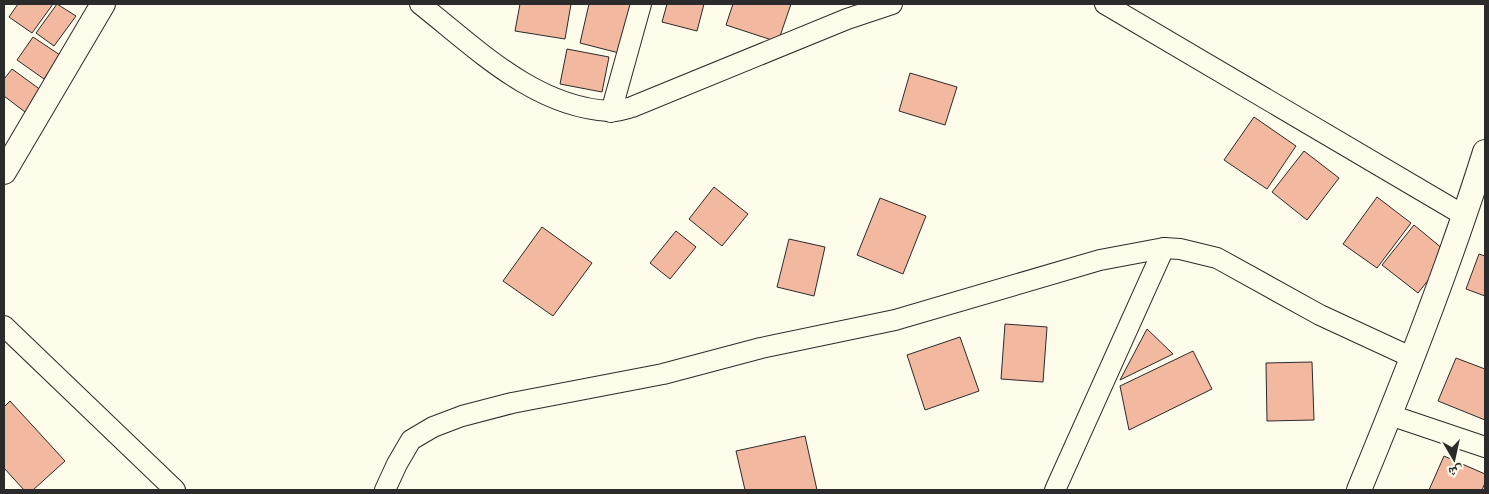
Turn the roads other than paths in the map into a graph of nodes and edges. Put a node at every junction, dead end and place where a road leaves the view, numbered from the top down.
1 (103, 4) edge
2 (420, 4) edge
3 (641, 4) edge
4 (892, 4) edge
5 (1105, 4) edge
6 (611, 112) junction
7 (1485, 152) edge
8 (4, 172) edge
9 (1465, 216) junction
10 (1164, 248) junction
11 (4, 326) edge
12 (1413, 358) junction
13 (1390, 415) junction
14 (1485, 446) edge
15 (175, 490) edge
16 (385, 490) edge
17 (1055, 490) edge
18 (1359, 490) edge

1 - 8 street
2 - 6 street
3 - 6 street
4 - 6 street
5 - 9 street
7 - 9 street
9 - 12 street
10 - 12 street
10 - 16 street
10 - 17 street
11 - 15 street
12 - 13 street
13 - 14 street
13 - 18 street

